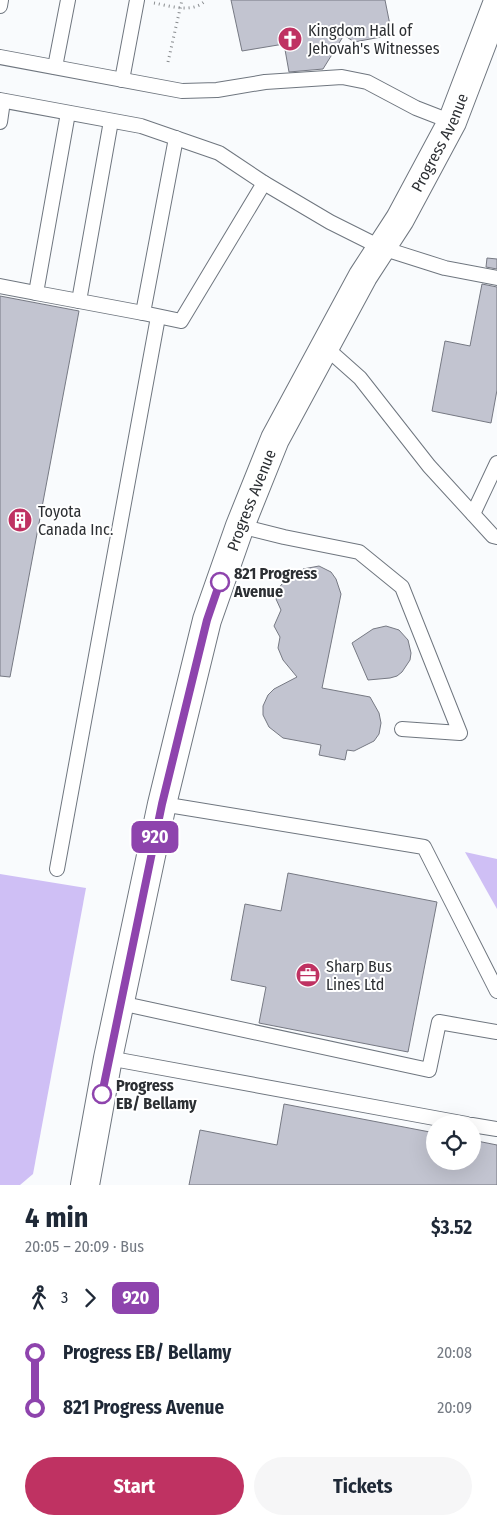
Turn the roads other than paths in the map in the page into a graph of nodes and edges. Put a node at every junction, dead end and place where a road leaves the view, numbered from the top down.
1 (1, 0) edge
2 (68, 0) edge
3 (136, 0) edge
4 (497, 4) edge
5 (0, 6) edge
6 (0, 57) edge
7 (55, 67) junction
8 (122, 80) junction
9 (2, 101) edge
10 (68, 113) junction
11 (111, 120) junction
12 (0, 122) edge
13 (452, 122) junction
14 (176, 138) junction
15 (264, 183) junction
16 (382, 248) junction
17 (497, 278) edge
18 (0, 286) edge
19 (36, 293) junction
20 (79, 301) junction
21 (143, 314) junction
22 (158, 316) junction
23 (324, 346) junction
24 (497, 463) edge
25 (473, 514) junction
26 (240, 526) junction
27 (497, 537) edge
28 (402, 729) dead end
29 (162, 804) junction
30 (57, 869) dead end
31 (497, 991) edge
32 (120, 1003) junction
33 (497, 1032) edge
34 (108, 1058) junction
35 (426, 1116) edge
36 (481, 1126) edge
37 (497, 1129) edge
38 (84, 1185) edge

1 - 5 lane
2 - 7 lane
3 - 8 lane
4 - 13 main road, Progress Avenue
6 - 7 lane
7 - 8 lane
8 - 13 lane
9 - 10 lane
9 - 12 lane
10 - 11 lane
10 - 19 lane
11 - 14 lane
11 - 20 lane
13 - 16 main road, Progress Avenue
14 - 15 lane
14 - 21 lane
15 - 16 lane
15 - 22 lane
16 - 17 lane
16 - 23 main road, Progress Avenue
18 - 19 lane
19 - 20 lane
20 - 21 lane
21 - 22 lane
22 - 30 lane
23 - 25 lane
23 - 26 main road, Progress Avenue
24 - 25 lane
25 - 27 lane
26 - 28 lane
26 - 29 main road, Progress Avenue
29 - 31 lane
29 - 32 main road, Progress Avenue
32 - 33 lane
32 - 34 main road, Progress Avenue
34 - 35 lane
34 - 38 main road, Progress Avenue
36 - 37 lane

